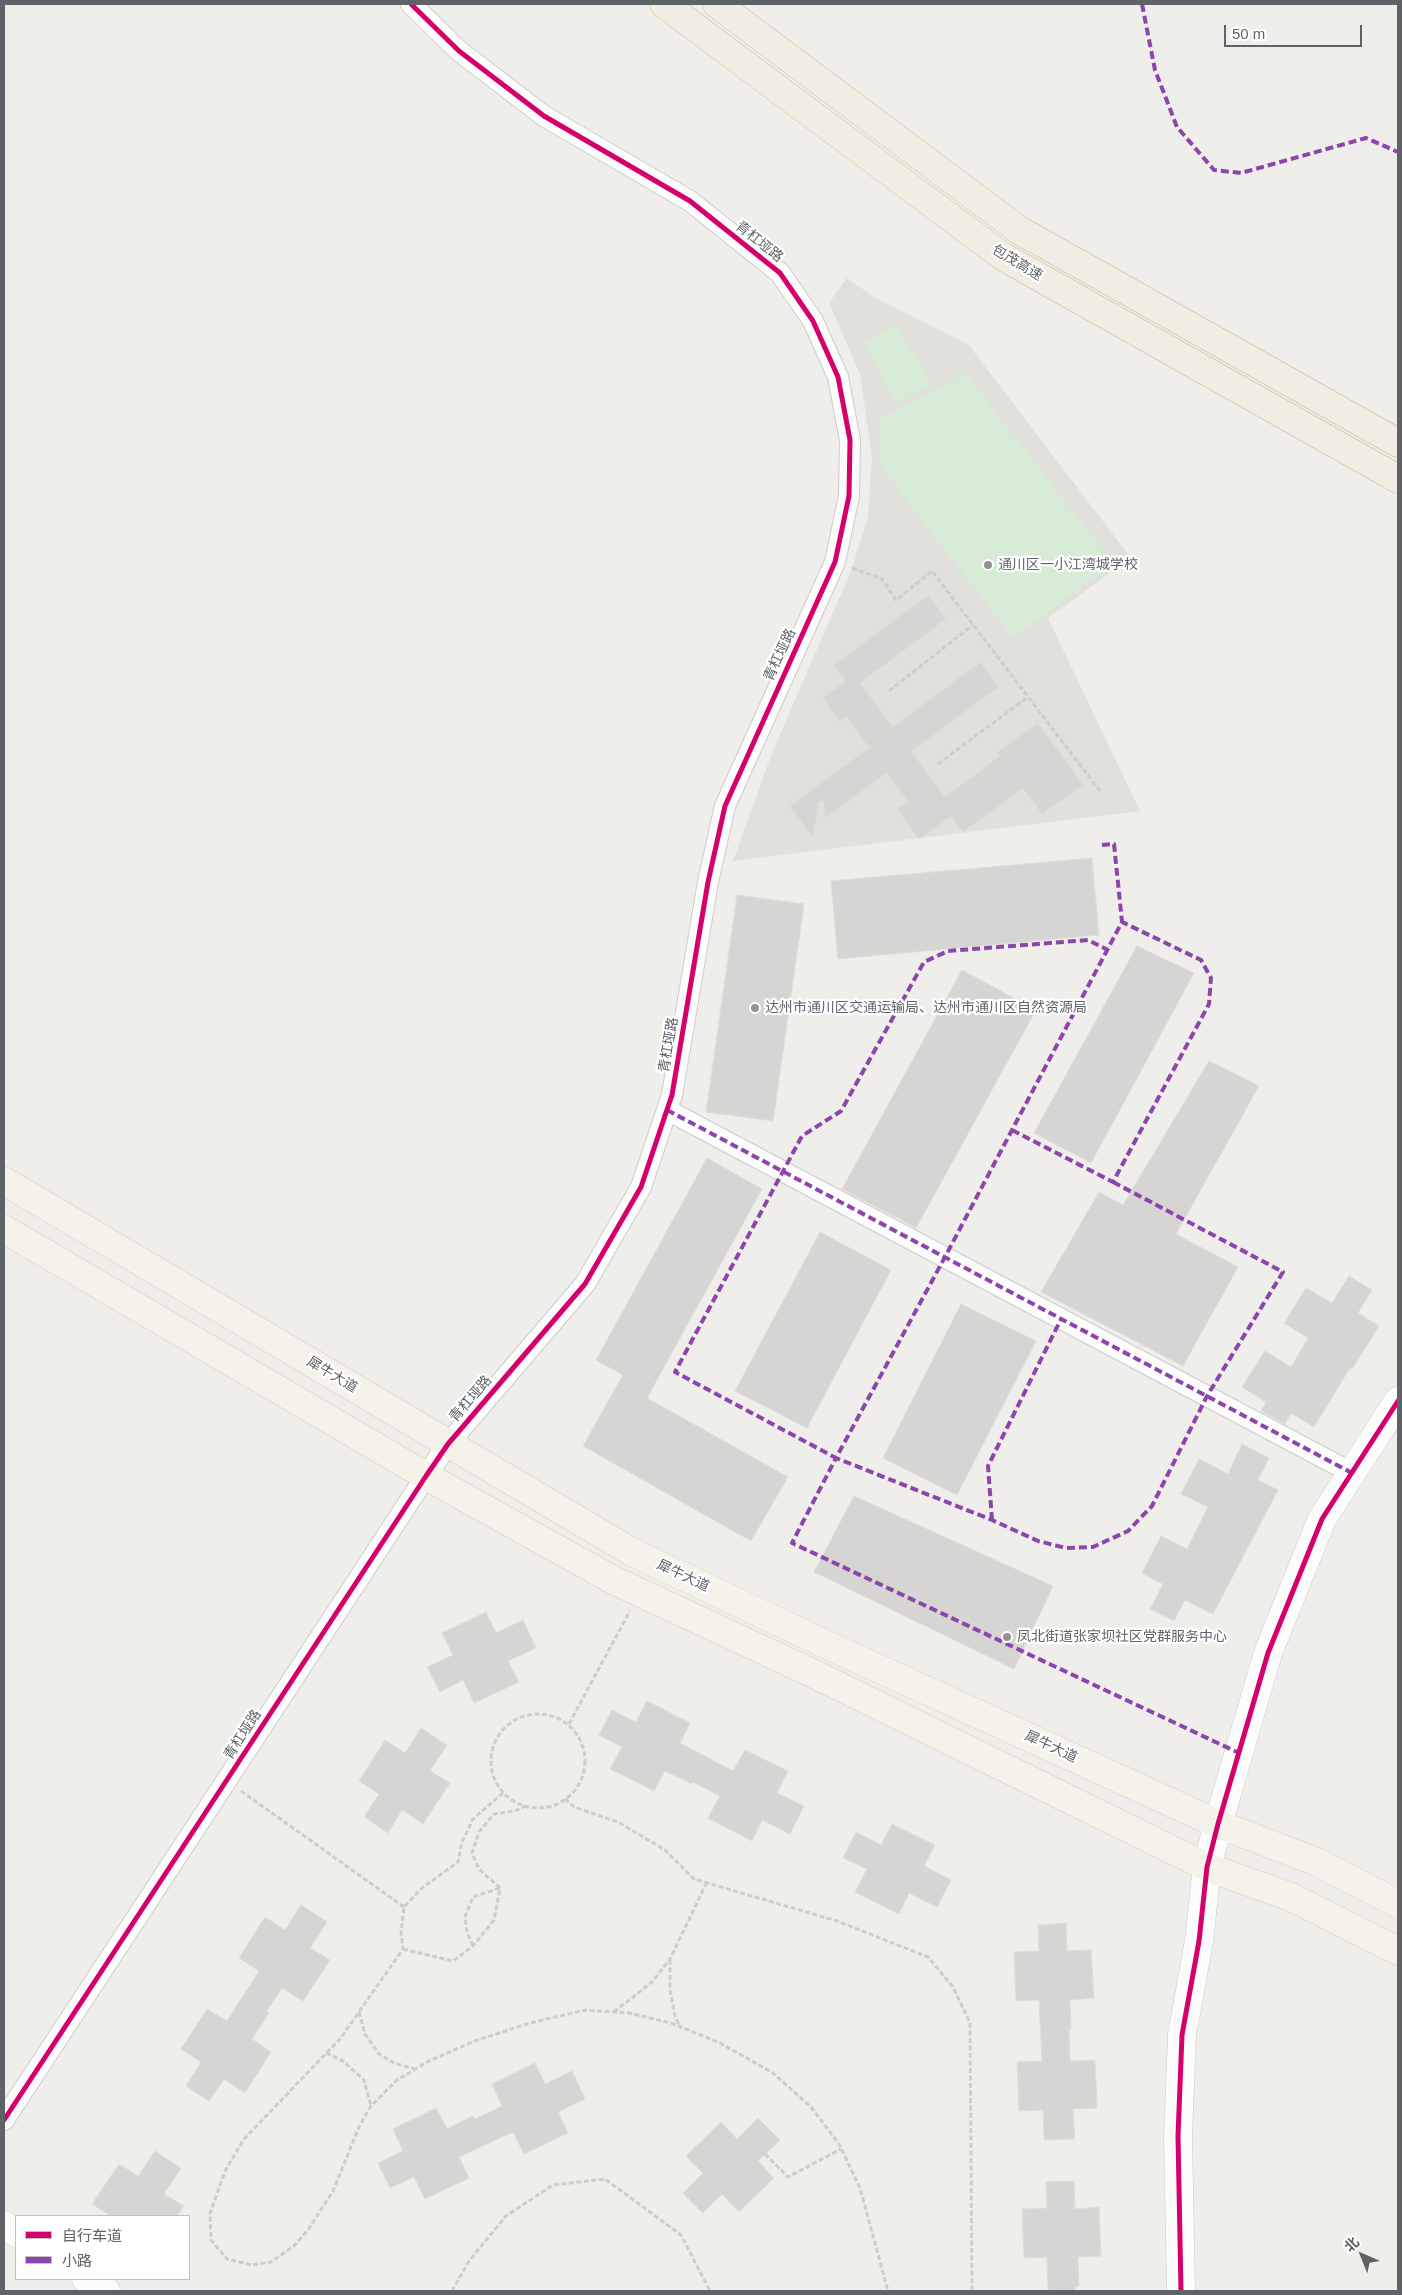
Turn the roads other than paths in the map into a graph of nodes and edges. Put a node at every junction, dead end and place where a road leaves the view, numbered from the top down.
1 (411, 4) edge
2 (664, 4) edge
3 (717, 4) edge
4 (1398, 443) edge
5 (1398, 479) edge
6 (667, 1110) junction
7 (4, 1181) edge
8 (4, 1229) edge
9 (1398, 1402) edge
10 (448, 1444) junction
11 (1352, 1473) junction
12 (426, 1476) junction
13 (1218, 1824) junction
14 (1207, 1867) junction
15 (1398, 1904) edge
16 (1398, 1952) edge
17 (4, 2120) edge
18 (4, 2225) edge
19 (15, 2232) edge
20 (88, 2280) edge
21 (106, 2291) edge
22 (1180, 2291) edge

1 - 6 street, 青杠垭路
2 - 5 highway, 包茂高速
3 - 4 highway
6 - 10 street, 青杠垭路
6 - 11 street
7 - 10 main road, 犀牛大道
8 - 12 main road
9 - 11 street
10 - 12 street, 青杠垭路
10 - 13 main road, 犀牛大道
11 - 13 street
12 - 14 main road
12 - 17 street, 青杠垭路
13 - 14 street
13 - 15 main road, 犀牛大道
14 - 16 main road
14 - 22 street
18 - 19 street
20 - 21 street

